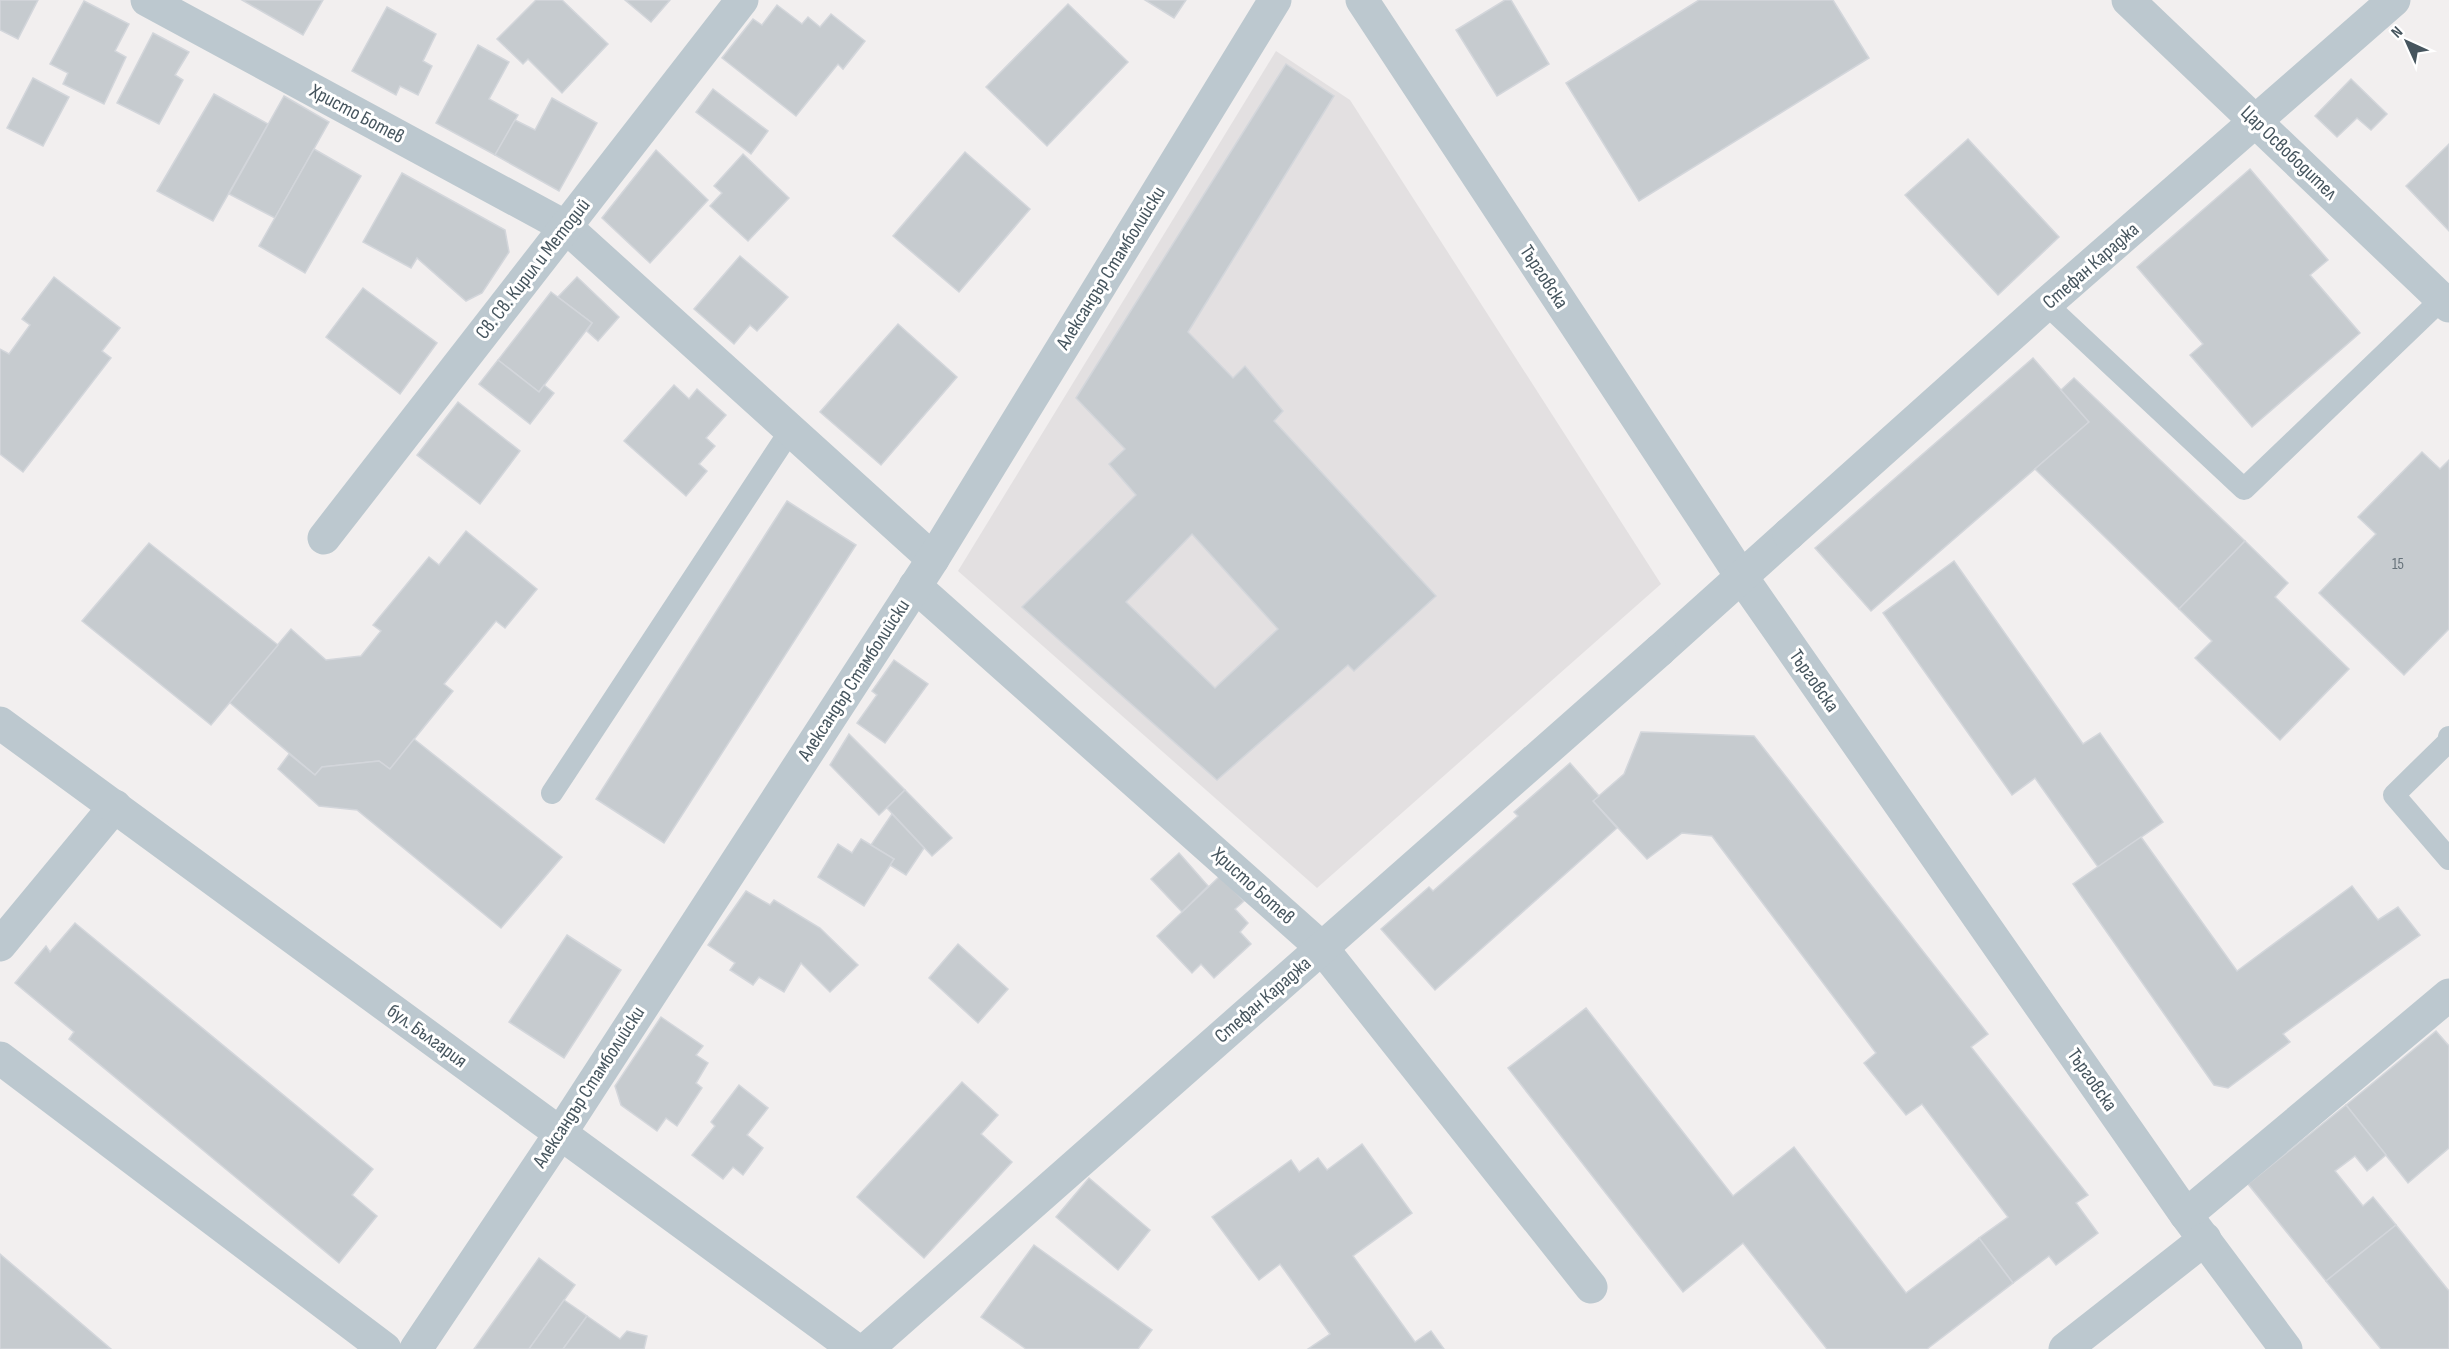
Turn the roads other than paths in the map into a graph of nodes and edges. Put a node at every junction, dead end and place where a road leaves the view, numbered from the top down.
1 (147, 0) edge
2 (742, 0) edge
3 (1275, 0) edge
4 (1362, 0) edge
5 (2128, 0) edge
6 (2394, 0) edge
7 (2257, 122) junction
8 (566, 227) junction
9 (2446, 303) edge
10 (2046, 304) junction
11 (790, 431) junction
12 (324, 538) dead end
13 (924, 572) junction
14 (1741, 576) junction
15 (0, 723) edge
16 (2449, 737) edge
17 (552, 794) dead end
18 (115, 806) junction
19 (2449, 859) edge
20 (0, 945) edge
21 (1322, 948) junction
22 (2449, 996) edge
23 (0, 1058) edge
24 (560, 1134) junction
25 (2196, 1227) junction
26 (1591, 1287) dead end
27 (385, 1349) edge
28 (416, 1349) edge
29 (855, 1349) edge
30 (867, 1349) edge
31 (2065, 1349) edge
32 (2286, 1349) edge

1 - 8 street, Христо Ботев
2 - 8 street, Св. Св. Кирил и Методий
3 - 13 street, Александър Стамболийски
4 - 14 street, Търговска
5 - 7 street, Цар Освободител
6 - 7 street, Стефан Караджа
7 - 9 street, Цар Освободител
7 - 10 street, Стефан Караджа
8 - 11 street, Христо Ботев
8 - 12 street, Св. Св. Кирил и Методий
9 - 10 lane
10 - 14 street, Стефан Караджа
11 - 13 street, Христо Ботев
11 - 17 lane
13 - 21 street, Христо Ботев
13 - 24 street, Александър Стамболийски
14 - 21 street, Стефан Караджа
14 - 25 street, Търговска
15 - 18 street, бул. България
16 - 19 lane
18 - 20 street
18 - 24 street, бул. България
21 - 26 street, Христо Ботев
21 - 30 street, Стефан Караджа
22 - 25 street
23 - 27 street
24 - 28 street, Александър Стамболийски
24 - 29 street, бул. България
25 - 31 street
25 - 32 street, Търговска

